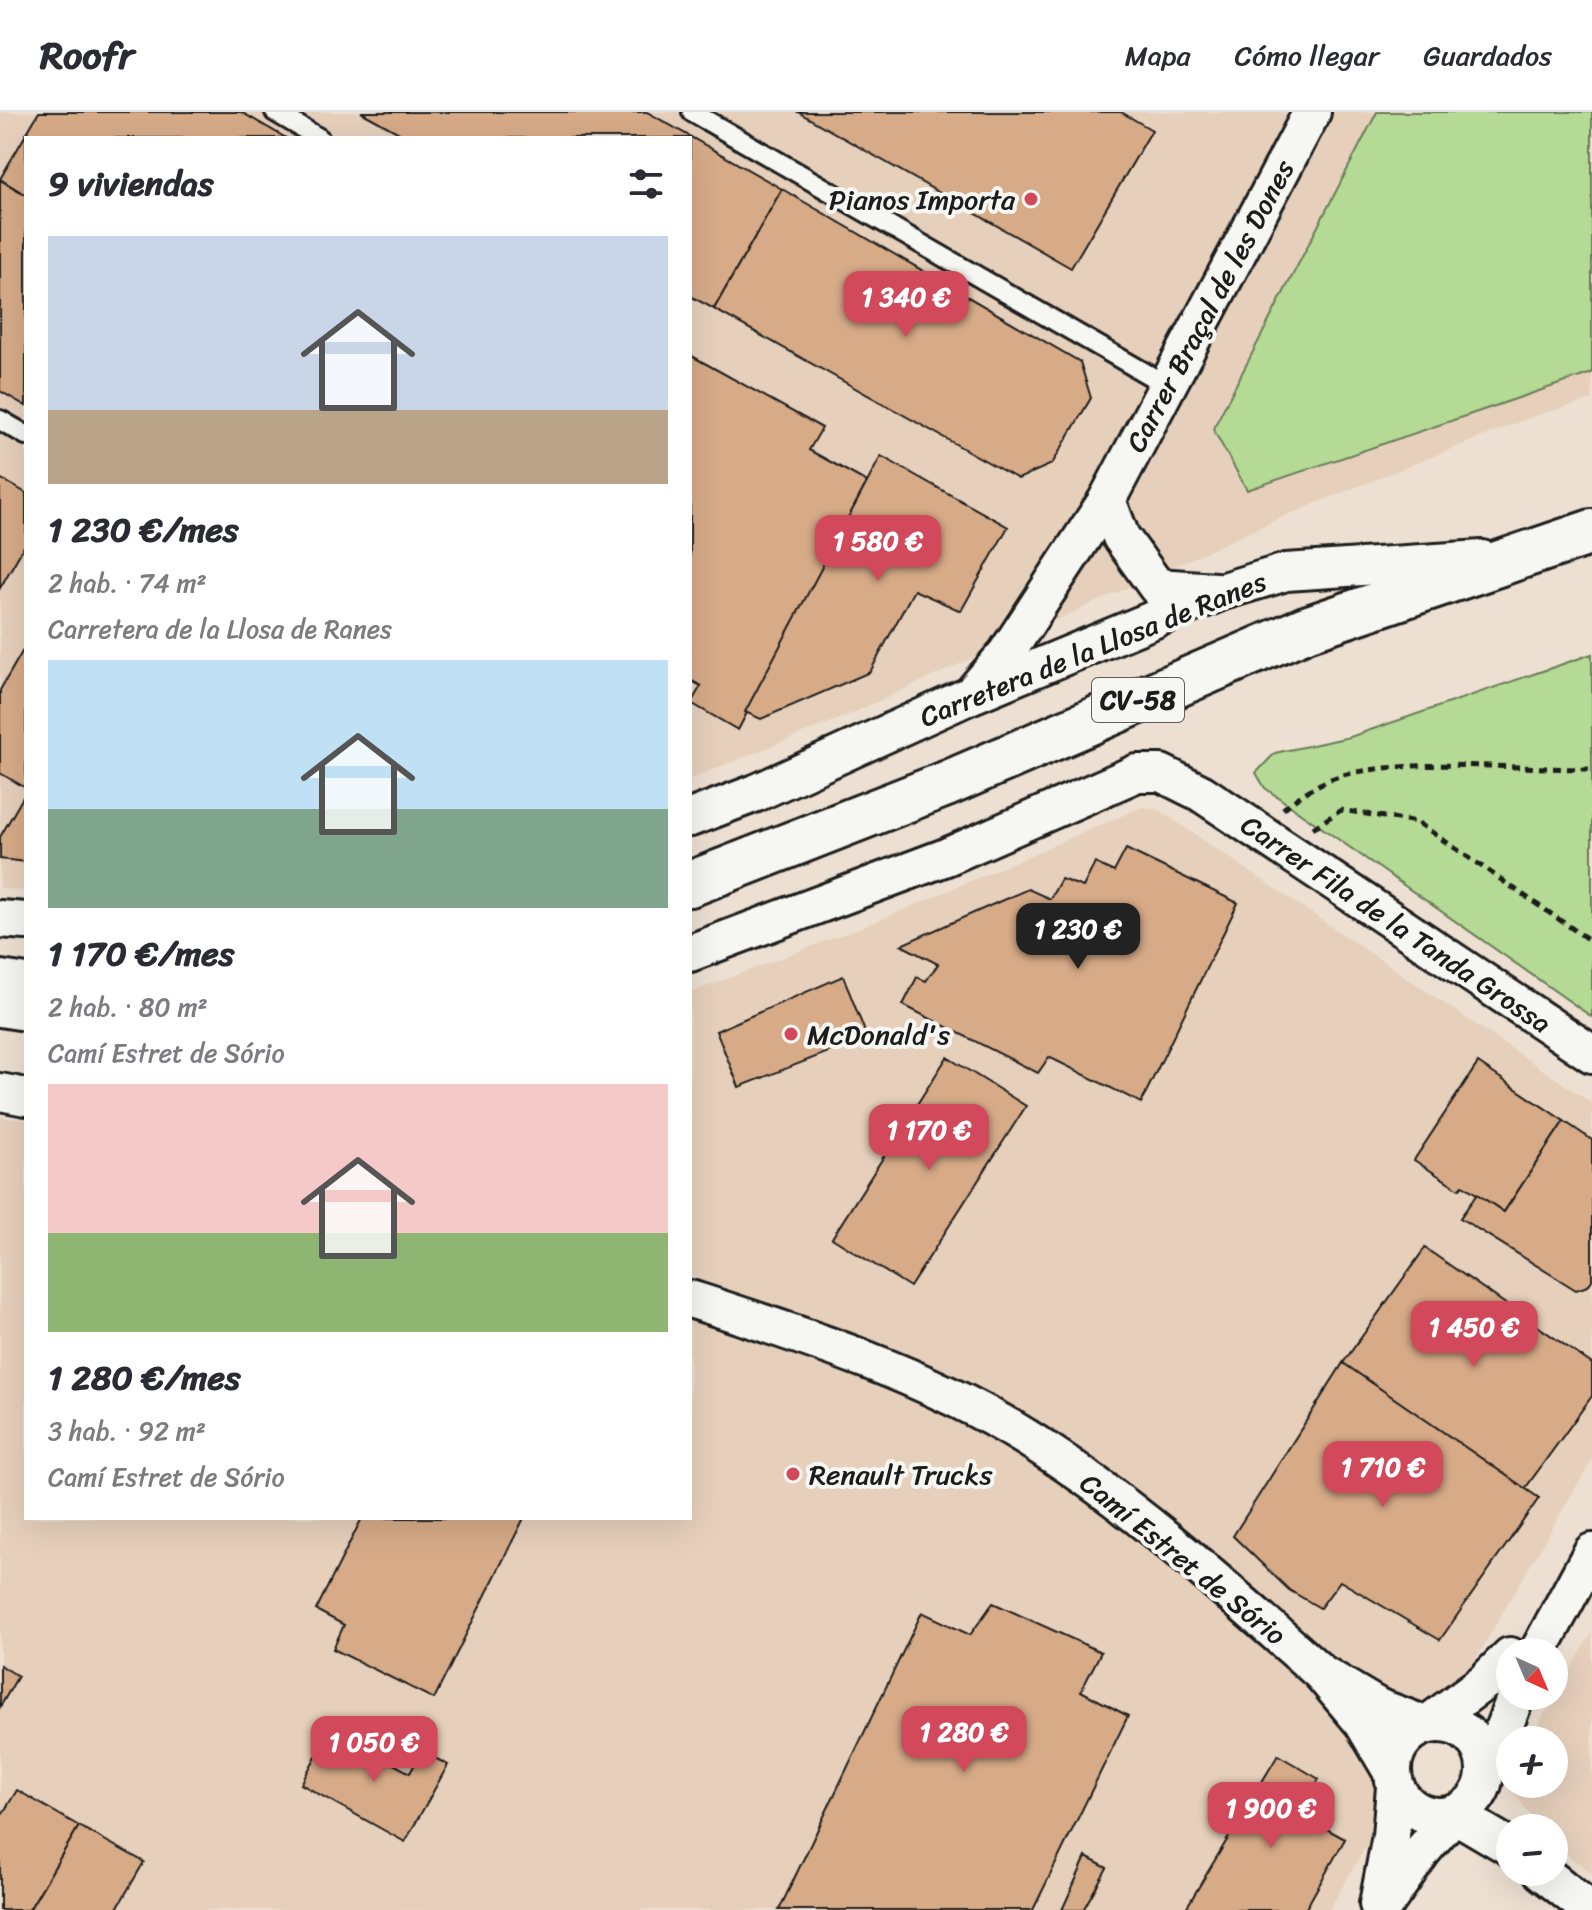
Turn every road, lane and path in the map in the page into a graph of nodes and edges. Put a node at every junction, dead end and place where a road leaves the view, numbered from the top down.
1 (275, 112) edge
2 (692, 112) edge
3 (1312, 112) edge
4 (316, 136) edge
5 (1168, 386) junction
6 (0, 420) edge
7 (24, 434) edge
8 (1107, 500) junction
9 (1592, 532) edge
10 (1515, 557) junction
11 (1220, 592) junction
12 (969, 696) junction
13 (1592, 769) edge
14 (692, 817) edge
15 (1273, 843) junction
16 (692, 883) edge
17 (0, 919) edge
18 (24, 921) edge
19 (1592, 942) edge
20 (692, 952) edge
21 (0, 983) edge
22 (24, 987) edge
23 (0, 1008) edge
24 (24, 1012) edge
25 (1592, 1054) edge
26 (0, 1092) edge
27 (24, 1097) edge
28 (692, 1300) edge
29 (1592, 1552) edge
30 (1559, 1608) junction
31 (1528, 1638) edge
32 (1545, 1638) edge
33 (1496, 1670) edge
34 (1321, 1673) junction
35 (1510, 1710) edge
36 (1426, 1725) junction
37 (1394, 1779) junction
38 (1473, 1793) junction
39 (1496, 1826) edge
40 (1560, 1886) edge
41 (1379, 1910) edge
42 (1590, 1910) edge

1 - 4 lane
2 - 5 lane
3 - 5 street, Carrer Braçal de les Dones
5 - 8 street, Carrer Braçal de les Dones
6 - 7 lane
8 - 11 street
8 - 12 street, Carrer Braçal de les Dones
9 - 10 main road, CV-58
10 - 11 street, Carretera de la Llosa de Ranes
10 - 16 main road, CV-58
11 - 12 street, Carretera de la Llosa de Ranes
12 - 14 street, Carretera de la Llosa de Ranes
13 - 15 path
15 - 19 path
15 - 20 street, Carrer Fila de la Tanda Grossa
15 - 25 street, Carrer Fila de la Tanda Grossa
17 - 18 street
21 - 22 main road
23 - 24 street
26 - 27 street
28 - 34 street, Camí Estret de Sório
29 - 30 street
30 - 31 street
30 - 32 street
33 - 36 street
34 - 36 street, Camí Estret de Sório
34 - 37 street, Camí Estret de Sório
35 - 38 street
36 - 37 street
36 - 38 street
37 - 38 street
37 - 41 street
38 - 39 street
38 - 41 street
40 - 42 street

